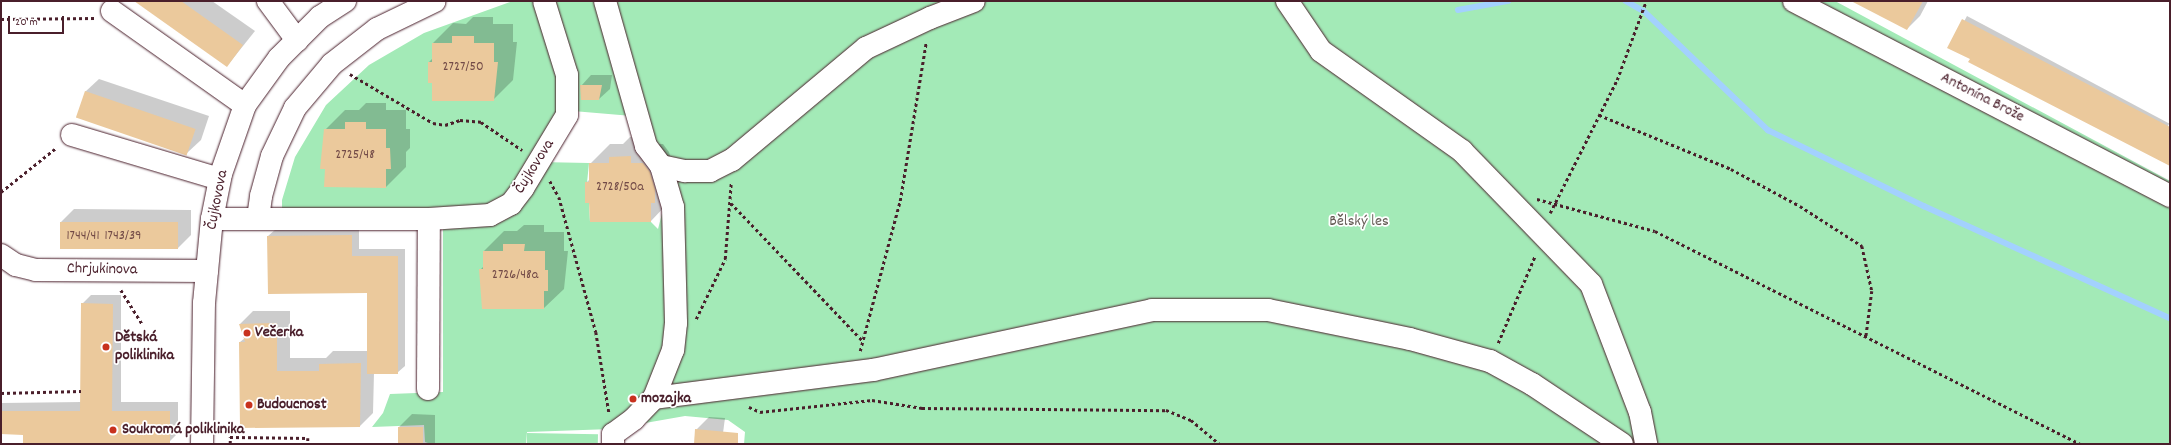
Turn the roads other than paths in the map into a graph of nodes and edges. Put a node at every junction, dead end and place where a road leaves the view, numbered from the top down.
1 (268, 1) edge
2 (346, 1) edge
3 (435, 1) edge
4 (544, 1) edge
5 (605, 1) edge
6 (974, 1) edge
7 (1794, 1) edge
8 (1284, 3) edge
9 (117, 14) road end
10 (297, 40) junction
11 (245, 104) junction
12 (72, 135) road end
13 (661, 166) junction
14 (220, 179) junction
15 (2170, 196) edge
16 (258, 218) junction
17 (212, 219) junction
18 (429, 219) junction
19 (1, 255) edge
20 (207, 271) junction
21 (428, 389) dead end
22 (654, 398) junction
23 (202, 444) edge
24 (613, 444) edge
25 (1622, 444) edge
26 (1646, 444) edge

1 - 10 street
2 - 10 street, Čujkovova
3 - 16 street
4 - 18 street, Čujkovova
5 - 13 street
6 - 13 street
7 - 15 street, Antonína Brože
8 - 26 street
9 - 11 street
10 - 11 street, Čujkovova
11 - 14 street, Čujkovova
12 - 14 street
13 - 22 street
14 - 17 street, Čujkovova
16 - 17 street, Čujkovova
16 - 18 street, Čujkovova
17 - 20 street, Čujkovova
18 - 21 street
19 - 20 street, Chrjukinova
20 - 23 street, Čujkovova
22 - 24 street
22 - 25 street

